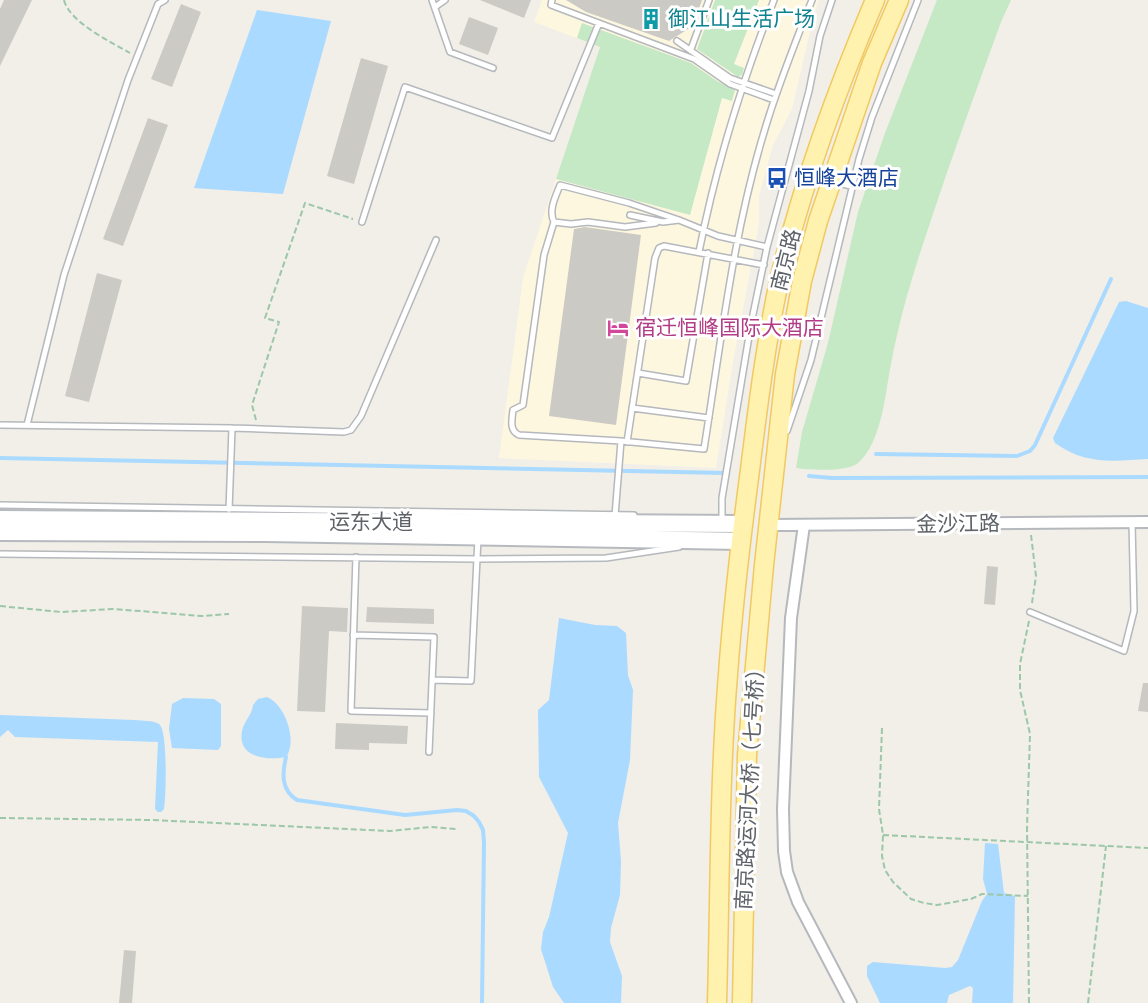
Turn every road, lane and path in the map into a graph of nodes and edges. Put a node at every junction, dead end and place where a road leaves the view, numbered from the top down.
1 (59, 0) edge
2 (165, 0) edge
3 (432, 0) edge
4 (445, 0) edge
5 (552, 0) edge
6 (709, 0) edge
7 (774, 0) edge
8 (812, 0) edge
9 (832, 0) edge
10 (875, 0) edge
11 (899, 0) edge
12 (918, 0) edge
13 (64, 1) edge
14 (435, 7) junction
15 (599, 23) junction
16 (677, 41) dead end
17 (691, 49) junction
18 (137, 58) junction
19 (493, 68) dead end
20 (743, 86) junction
21 (775, 97) junction
22 (832, 182) junction
23 (851, 186) junction
24 (630, 215) dead end
25 (679, 220) junction
26 (362, 222) joint
27 (554, 222) junction
28 (663, 222) junction
29 (703, 230) junction
30 (436, 240) dead end
31 (737, 241) junction
32 (767, 247) junction
33 (699, 252) junction
34 (708, 253) junction
35 (735, 258) junction
36 (764, 265) junction
37 (638, 373) junction
38 (632, 408) junction
39 (709, 418) junction
40 (0, 425) edge
41 (27, 425) junction
42 (232, 428) junction
43 (258, 429) junction
44 (624, 441) junction
45 (775, 467) junction
46 (0, 505) edge
47 (229, 514) junction
48 (0, 519) edge
49 (1132, 522) junction
50 (1148, 522) edge
51 (1029, 523) junction
52 (615, 525) junction
53 (768, 525) junction
54 (804, 525) junction
55 (479, 530) junction
56 (0, 532) edge
57 (732, 536) junction
58 (0, 554) edge
59 (615, 556) junction
60 (356, 557) junction
61 (477, 559) junction
62 (736, 562) joint
63 (764, 565) joint
64 (0, 606) edge
65 (1030, 612) junction
66 (229, 614) dead end
67 (353, 635) junction
68 (432, 680) junction
69 (431, 713) junction
70 (882, 728) dead end
71 (429, 752) dead end
72 (0, 818) edge
73 (457, 829) dead end
74 (883, 835) junction
75 (1028, 842) junction
76 (1106, 846) junction
77 (1148, 848) edge
78 (1028, 896) junction
79 (717, 1003) edge
80 (742, 1003) edge
81 (851, 1003) edge
82 (1029, 1003) edge
83 (1088, 1003) edge

1 - 13 path
2 - 18 lane
3 - 14 lane
4 - 14 lane
5 - 15 lane
6 - 17 lane
7 - 20 lane
8 - 21 lane
9 - 32 lane
10 - 57 main road, 南京路
11 - 22 main road, 南京路
12 - 23 lane
13 - 18 path
14 - 19 lane
15 - 20 lane
15 - 26 lane
16 - 17 lane
17 - 20 lane
18 - 41 lane
20 - 21 lane
20 - 29 lane
21 - 31 lane
22 - 23 lane
22 - 45 main road, 南京路
23 - 45 lane
24 - 28 lane
25 - 27 lane
25 - 28 lane
25 - 29 lane
26 - 43 path
27 - 28 lane
27 - 44 lane
29 - 31 lane
29 - 33 lane
30 - 43 lane
31 - 32 lane
31 - 35 lane
32 - 36 lane
33 - 34 lane
33 - 37 lane
34 - 35 lane
34 - 37 lane
35 - 36 lane
35 - 39 lane
36 - 57 lane
37 - 38 lane
38 - 39 lane
38 - 44 lane
39 - 44 lane
40 - 41 lane
41 - 42 lane
42 - 43 lane
42 - 47 lane
44 - 52 lane
45 - 53 main road, 南京路
46 - 47 lane
47 - 48 main road, 运东大道
47 - 52 lane
47 - 55 main road, 运东大道
49 - 50 street, 金沙江路
49 - 51 street, 金沙江路
49 - 65 lane
51 - 54 street, 金沙江路
51 - 65 path
52 - 55 main road, 运东大道
52 - 57 main road, 运东大道
52 - 57 lane
52 - 59 lane
53 - 54 street, 金沙江路
53 - 63 main road, 南京路
54 - 81 street
55 - 56 main road, 运东大道
55 - 61 lane
57 - 59 lane
57 - 62 main road, 南京路
58 - 60 lane
59 - 61 lane
60 - 61 lane
60 - 67 lane
61 - 68 lane
62 - 79 main road, 南京路运河大桥（七号桥）
63 - 80 main road, 南京路运河大桥（七号桥）
64 - 66 path
65 - 75 path
67 - 68 lane
67 - 69 lane
68 - 69 lane
69 - 71 lane
70 - 74 path
72 - 73 path
74 - 75 path
74 - 78 path
75 - 76 path
75 - 78 path
76 - 77 path
76 - 83 path
78 - 82 path

